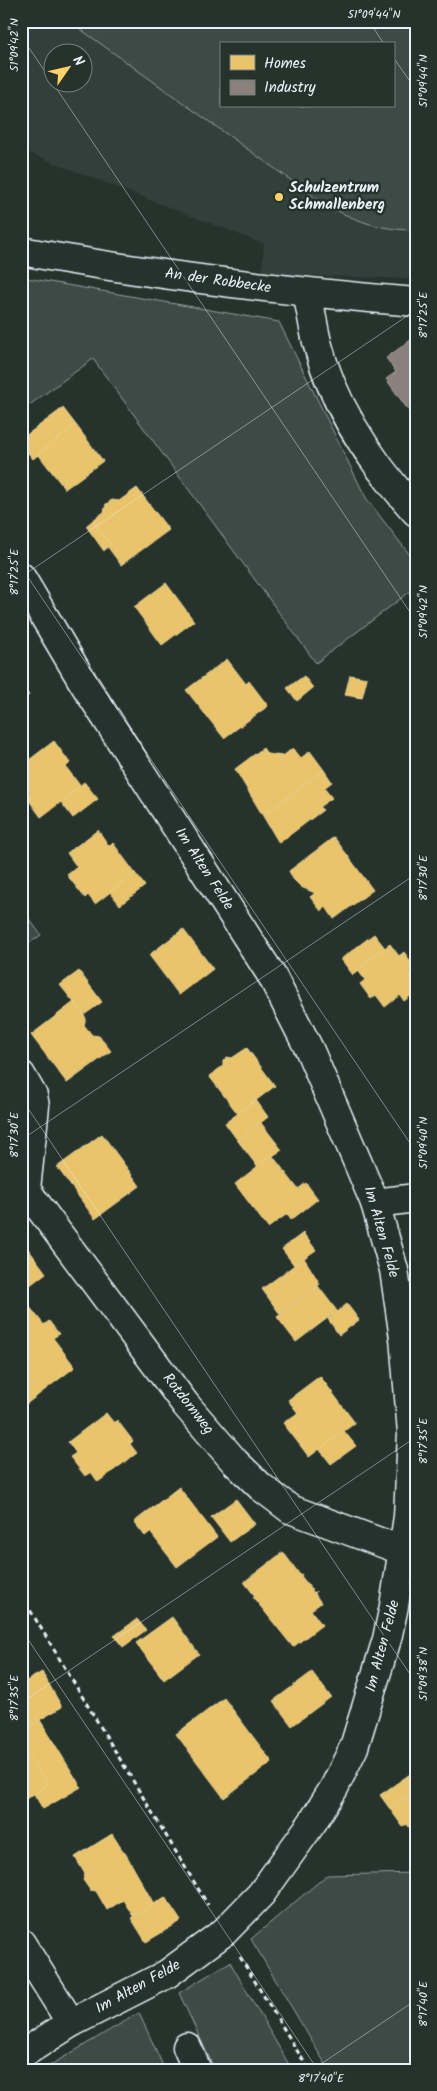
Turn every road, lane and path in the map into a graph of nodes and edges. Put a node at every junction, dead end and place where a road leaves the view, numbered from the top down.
1 (21, 251) edge
2 (307, 293) junction
3 (416, 302) edge
4 (416, 512) edge
5 (21, 577) edge
6 (21, 1075) edge
7 (24, 1186) edge
8 (416, 1198) edge
9 (375, 1203) junction
10 (410, 1555) edge
11 (21, 1595) edge
12 (224, 1932) junction
13 (21, 1942) edge
14 (71, 2023) junction
15 (21, 2055) edge
16 (309, 2070) edge

1 - 2 street, An der Robbecke
2 - 3 street, An der Robbecke
2 - 4 street
5 - 9 street, Im Alten Felde
6 - 7 street, Rotdornweg
7 - 10 street, Rotdornweg
8 - 9 street
9 - 10 street, Im Alten Felde
10 - 12 street, Im Alten Felde
11 - 12 path
12 - 14 street, Im Alten Felde
12 - 16 path
13 - 14 street
14 - 15 street, Im Alten Felde

